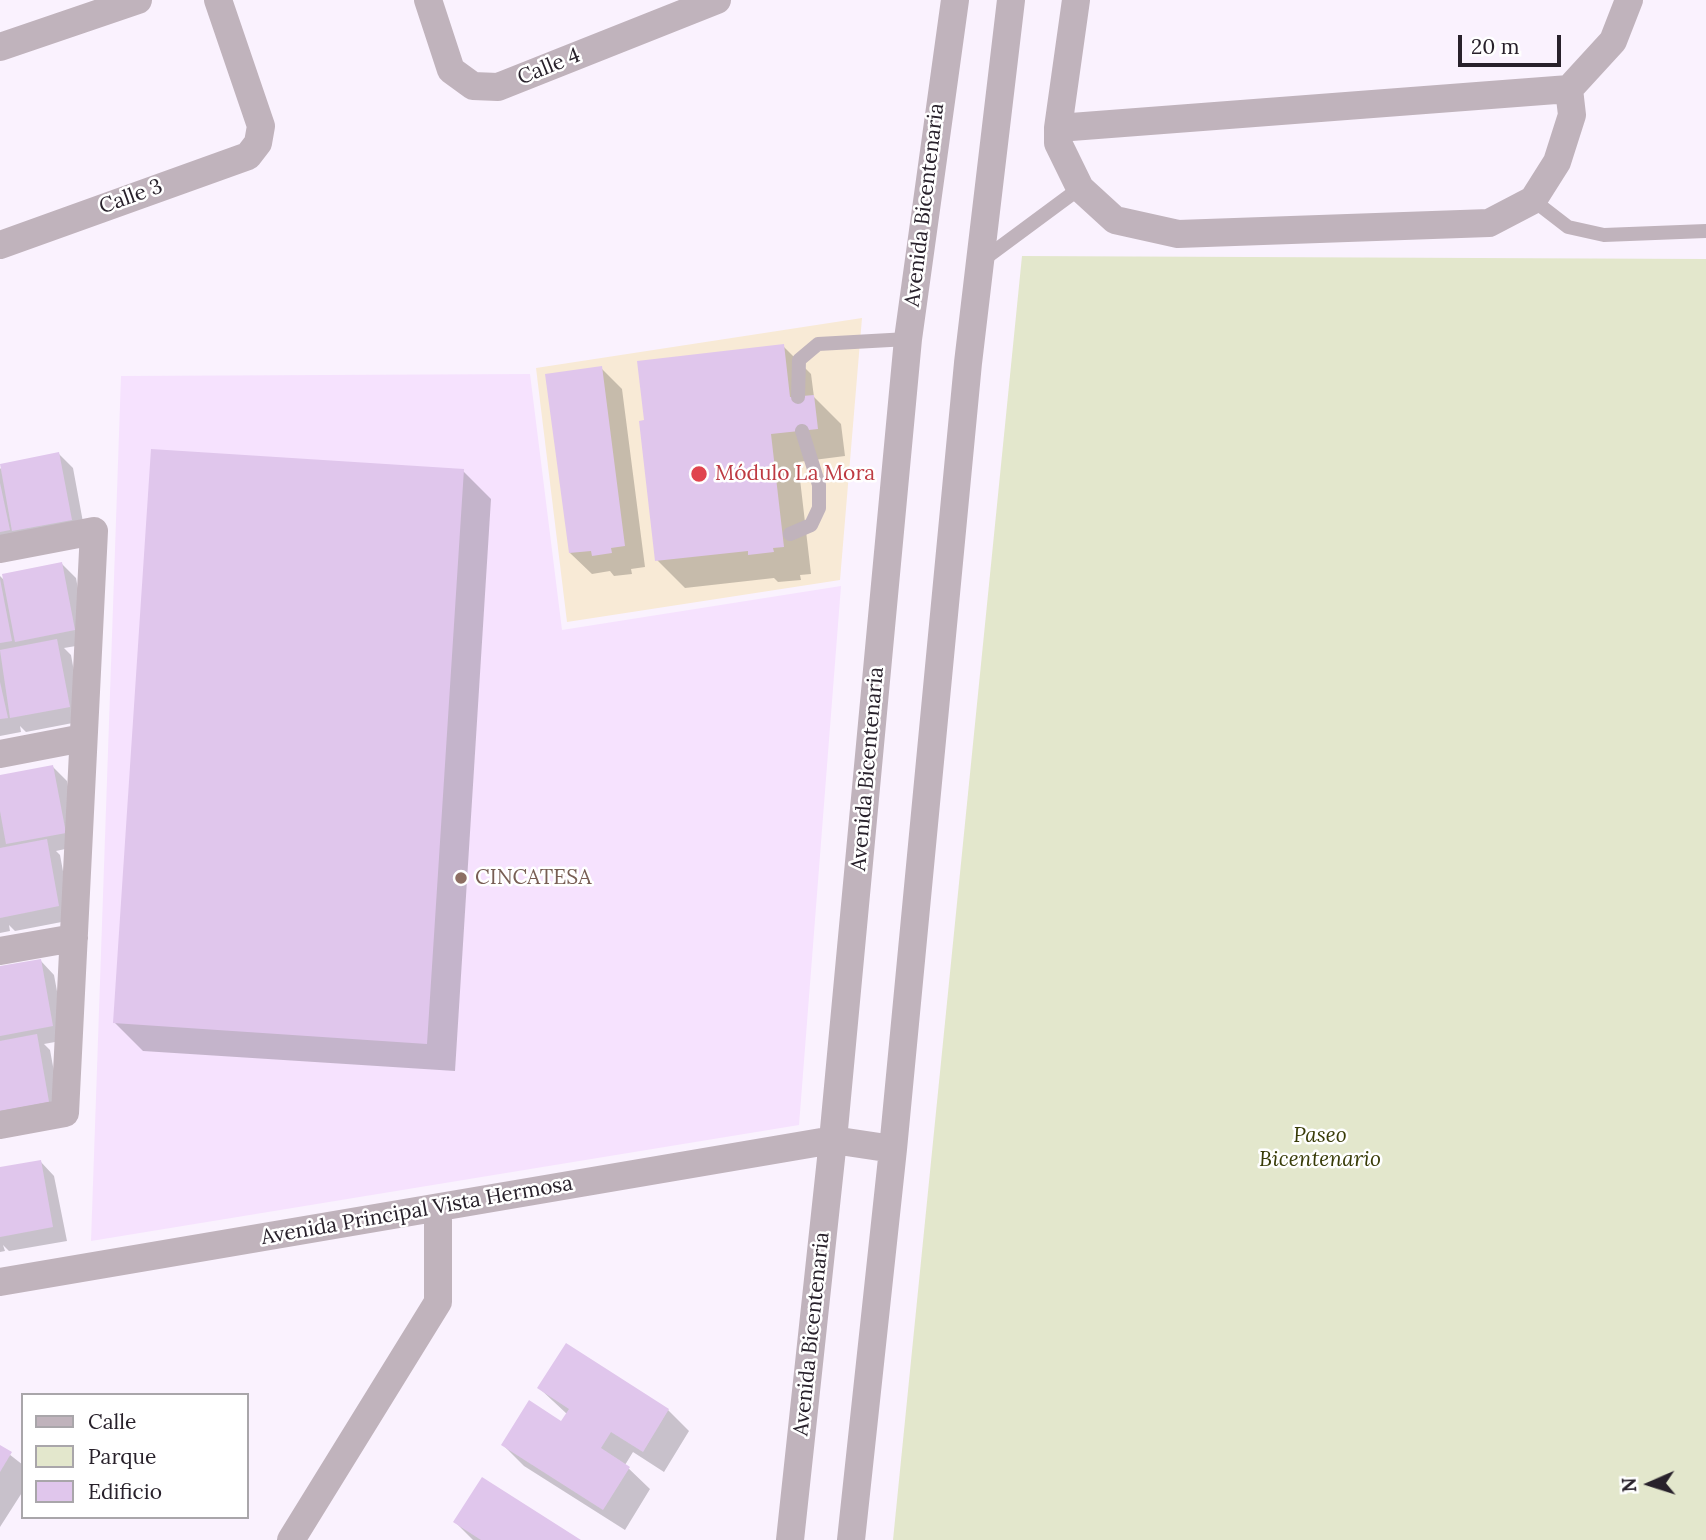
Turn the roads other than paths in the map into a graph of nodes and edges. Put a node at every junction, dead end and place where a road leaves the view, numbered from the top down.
1 (138, 0) edge
2 (218, 0) edge
3 (428, 0) edge
4 (717, 0) edge
5 (955, 0) edge
6 (1011, 0) edge
7 (1076, 0) edge
8 (1629, 0) edge
9 (0, 47) edge
10 (1569, 89) junction
11 (1058, 128) junction
12 (1080, 188) junction
13 (1533, 200) junction
14 (1706, 231) edge
15 (0, 245) edge
16 (980, 262) junction
17 (908, 339) junction
18 (798, 397) dead end
19 (802, 431) dead end
20 (790, 534) dead end
21 (0, 549) edge
22 (83, 738) junction
23 (0, 754) edge
24 (74, 938) junction
25 (0, 951) edge
26 (0, 1125) edge
27 (833, 1140) junction
28 (893, 1149) junction
29 (438, 1208) junction
30 (0, 1282) edge
31 (291, 1540) edge
32 (790, 1540) edge
33 (851, 1540) edge

1 - 9 street
2 - 15 street, Calle 3
3 - 4 street, Calle 4
5 - 17 street, Avenida Bicentenaria
6 - 16 street
7 - 11 street
8 - 10 street
10 - 11 street
10 - 13 street
11 - 12 street
12 - 13 street
12 - 16 lane
13 - 14 lane
16 - 28 street
17 - 18 lane
17 - 27 street, Avenida Bicentenaria
19 - 20 lane
21 - 22 street
22 - 23 street
22 - 24 street
24 - 25 street
24 - 26 street
27 - 28 street, Avenida Principal Vista Hermosa
27 - 29 street, Avenida Principal Vista Hermosa
27 - 32 street, Avenida Bicentenaria
28 - 33 street
29 - 30 street, Avenida Principal Vista Hermosa
29 - 31 street

